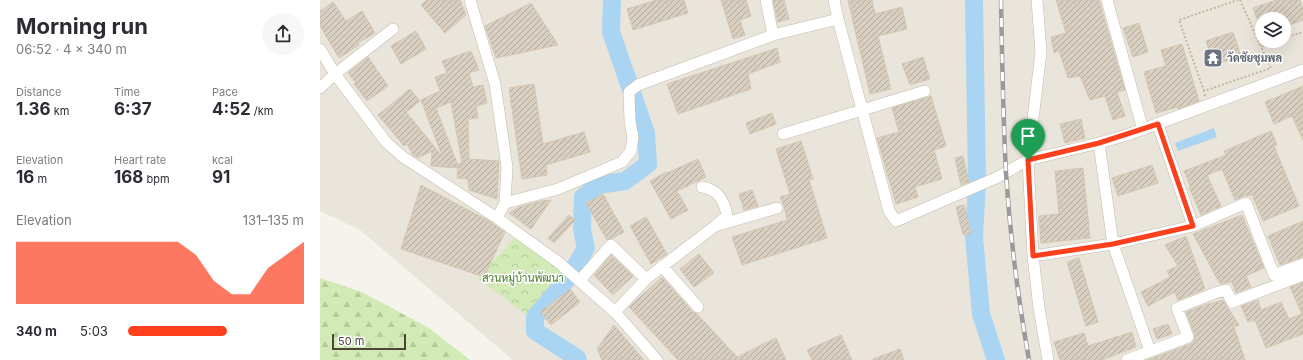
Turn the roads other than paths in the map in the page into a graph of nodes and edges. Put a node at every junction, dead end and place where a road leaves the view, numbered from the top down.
1 (470, 0) edge
2 (766, 0) edge
3 (834, 0) edge
4 (1037, 0) edge
5 (1107, 0) edge
6 (838, 19) junction
7 (393, 29) dead end
8 (773, 35) junction
9 (320, 49) edge
10 (1303, 70) edge
11 (335, 74) junction
12 (320, 88) edge
13 (925, 91) dead end
14 (862, 111) junction
15 (1158, 124) junction
16 (1143, 130) junction
17 (782, 134) dead end
18 (1099, 143) junction
19 (1028, 160) junction
20 (702, 187) dead end
21 (505, 203) junction
22 (777, 208) dead end
23 (497, 218) junction
24 (715, 226) junction
25 (1193, 226) junction
26 (1113, 244) junction
27 (1033, 256) junction
28 (1303, 264) edge
29 (662, 266) junction
30 (1303, 275) edge
31 (578, 279) junction
32 (646, 279) junction
33 (698, 307) dead end
34 (615, 312) junction
35 (1150, 352) junction
36 (657, 360) edge
37 (1048, 360) edge
38 (1127, 360) edge

1 - 21 street
2 - 8 street
3 - 6 street
4 - 19 street
5 - 16 street
6 - 8 street
6 - 14 street
7 - 11 street
8 - 21 street
9 - 11 street
10 - 15 street
11 - 12 street
11 - 23 street
13 - 14 street
14 - 17 street
14 - 19 street
15 - 16 street
15 - 25 street
16 - 18 street
18 - 19 street
18 - 26 street
19 - 27 street
20 - 24 street
21 - 23 street
22 - 24 street
23 - 31 street
24 - 29 street
25 - 26 street
25 - 28 street
26 - 27 street
26 - 35 street
27 - 37 street
29 - 32 street
29 - 33 street
30 - 35 street
31 - 32 street
31 - 34 street
32 - 34 street
34 - 36 street
35 - 38 street

